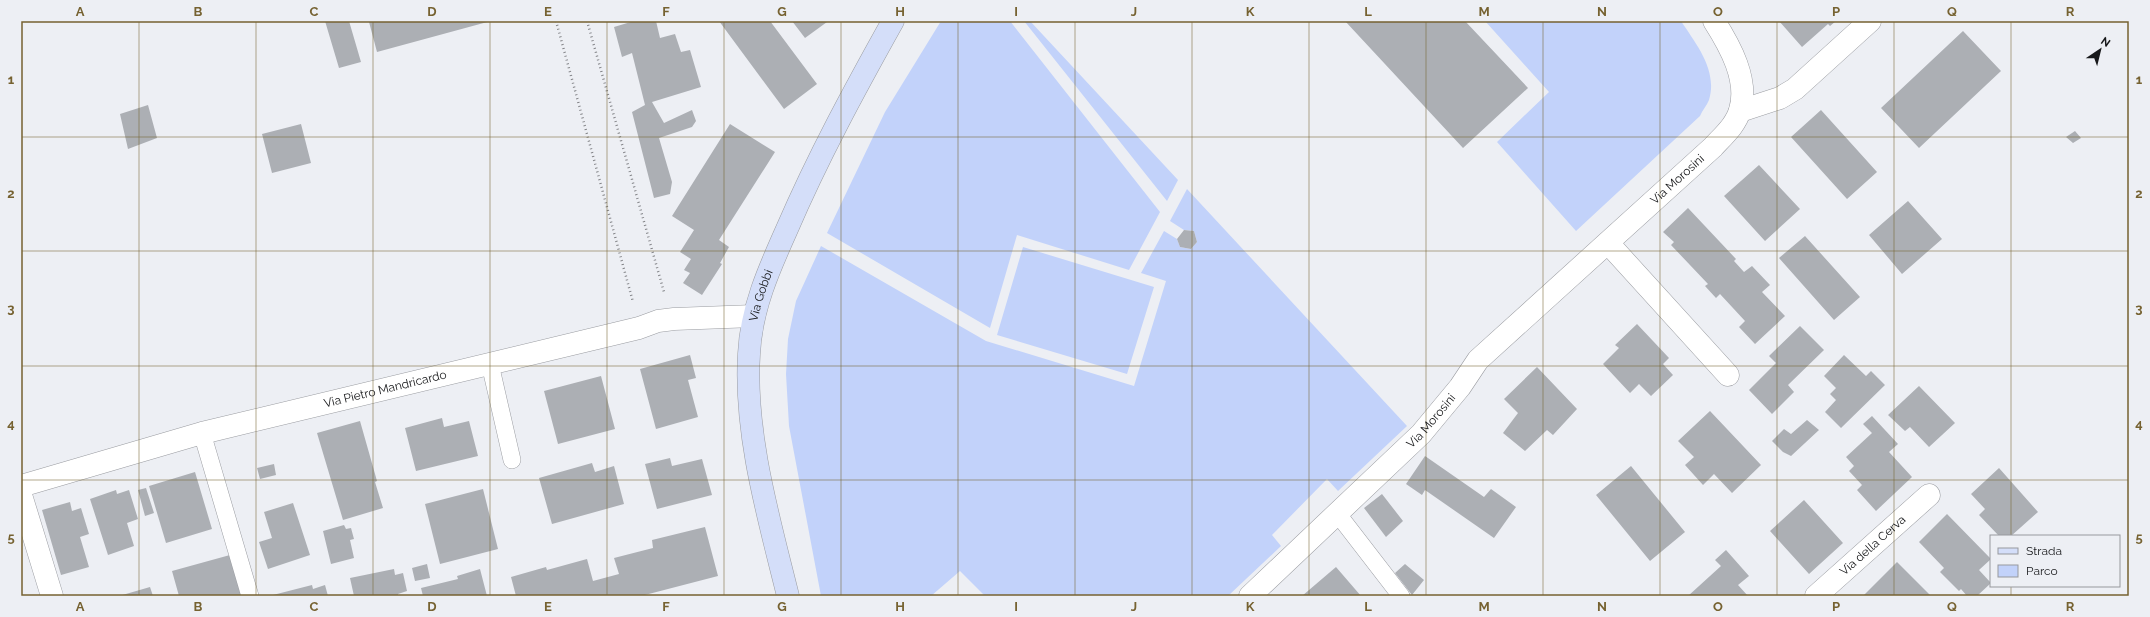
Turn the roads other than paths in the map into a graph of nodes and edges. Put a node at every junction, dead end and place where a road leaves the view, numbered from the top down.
1 (893, 21) edge
2 (1714, 21) edge
3 (1870, 21) edge
4 (1741, 101) junction
5 (1608, 243) junction
6 (754, 316) junction
7 (490, 364) junction
8 (1728, 375) dead end
9 (202, 434) junction
10 (512, 460) dead end
11 (21, 486) edge
12 (21, 495) edge
13 (1930, 495) dead end
14 (1337, 513) junction
15 (52, 596) edge
16 (250, 596) edge
17 (788, 596) edge
18 (1250, 596) edge
19 (1401, 596) edge
20 (1816, 596) edge

1 - 6 street, Via Gobbi
2 - 4 street
3 - 4 street
4 - 5 street, Via Morosini
5 - 8 street
5 - 14 street, Via Morosini
6 - 7 street, Via Pietro Mandricardo
6 - 17 street, Via Gobbi
7 - 9 street, Via Pietro Mandricardo
7 - 10 lane
9 - 11 street, Via Pietro Mandricardo
9 - 16 lane
12 - 15 street
13 - 20 street, Via della Cerva
14 - 18 street, Via Morosini
14 - 19 lane

